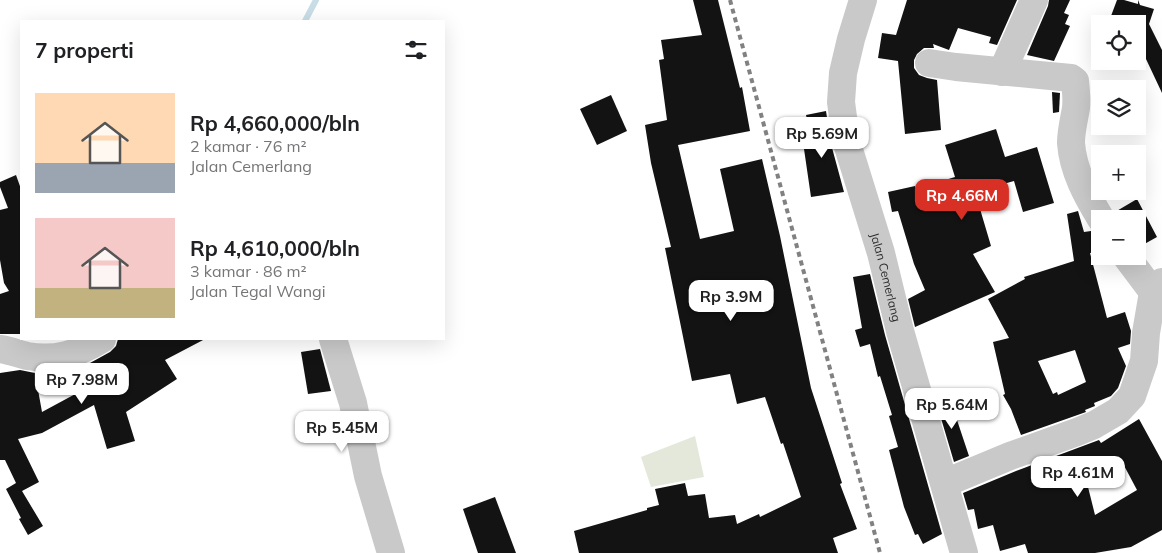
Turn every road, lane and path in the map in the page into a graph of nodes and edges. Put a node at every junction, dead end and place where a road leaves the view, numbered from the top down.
1 (863, 0) edge
2 (1034, 0) edge
3 (929, 63) dead end
4 (1002, 72) junction
5 (1096, 210) edge
6 (1135, 265) edge
7 (1157, 287) edge
8 (100, 340) edge
9 (333, 340) edge
10 (0, 349) edge
11 (945, 483) junction
12 (390, 553) edge
13 (964, 553) edge

1 - 11 street, Jalan Cemerlang
2 - 4 street
3 - 4 street
4 - 5 street
6 - 7 street
7 - 11 street
8 - 10 street
9 - 12 street
11 - 13 street, Jalan Cemerlang

